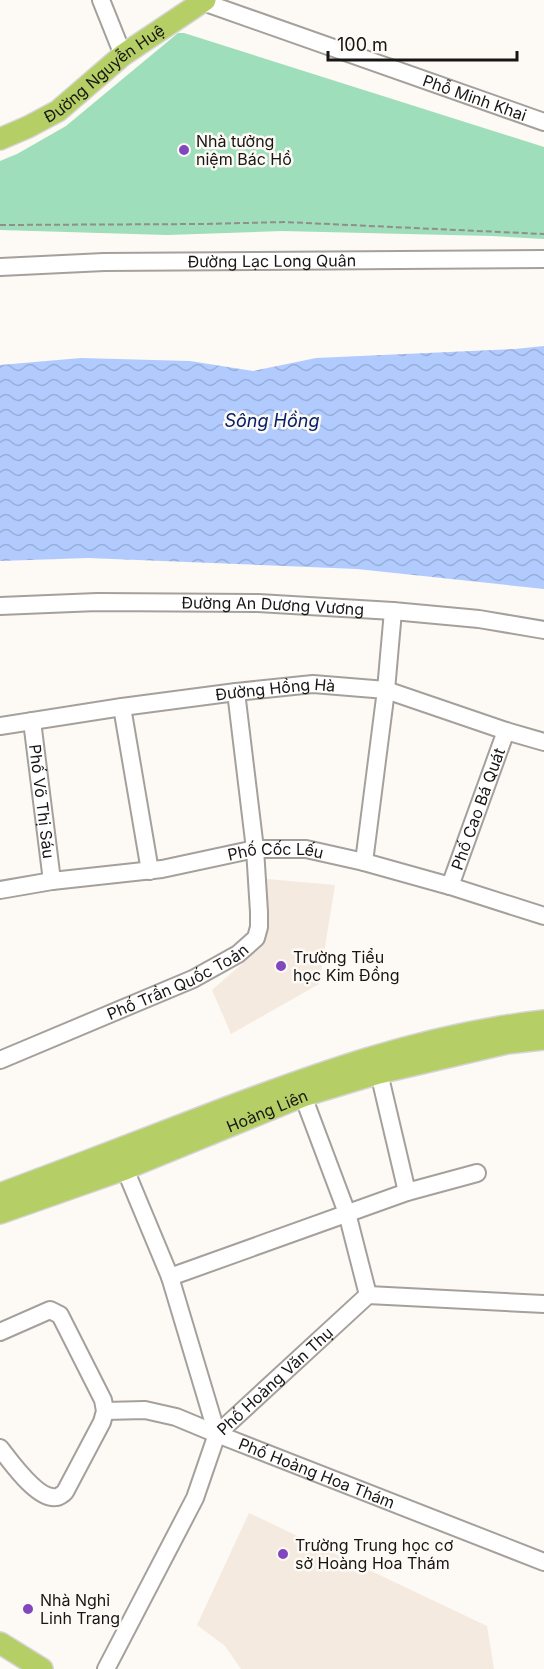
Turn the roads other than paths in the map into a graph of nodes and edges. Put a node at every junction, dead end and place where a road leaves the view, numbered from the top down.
1 (101, 0) edge
2 (204, 1) edge
3 (123, 55) junction
4 (544, 122) edge
5 (0, 139) edge
6 (544, 259) edge
7 (0, 267) edge
8 (0, 606) edge
9 (393, 611) junction
10 (544, 630) edge
11 (386, 690) junction
12 (236, 692) junction
13 (122, 707) junction
14 (32, 721) junction
15 (0, 726) edge
16 (506, 731) junction
17 (544, 742) edge
18 (255, 849) junction
19 (364, 861) junction
20 (150, 871) junction
21 (52, 881) junction
22 (450, 886) junction
23 (0, 890) edge
24 (544, 916) edge
25 (544, 1021) edge
26 (544, 1039) edge
27 (0, 1060) edge
28 (379, 1072) junction
29 (301, 1088) junction
30 (121, 1159) junction
31 (477, 1173) dead end
32 (407, 1192) junction
33 (0, 1194) edge
34 (347, 1213) junction
35 (0, 1214) edge
36 (170, 1277) junction
37 (368, 1295) junction
38 (544, 1304) edge
39 (0, 1332) edge
40 (105, 1411) junction
41 (217, 1434) junction
42 (0, 1448) edge
43 (544, 1562) edge
44 (0, 1643) edge
45 (42, 1669) edge
46 (106, 1669) edge

1 - 3 street
2 - 3 main road, Đường Nguyễn Huệ
2 - 4 street, Phỗ Minh Khai
3 - 5 main road, Đường Nguyễn Huệ
6 - 7 street, Đường Lạc Long Quân
8 - 9 street, Đường An Dương Vương
9 - 10 street, Đường An Dương Vương
9 - 11 street
11 - 12 street, Đường Hồng Hà
11 - 16 street, Đường Hồng Hà
11 - 19 street
12 - 13 street, Đường Hồng Hà
12 - 18 street, Phố Trần Quốc Toản
13 - 14 street, Đường Hồng Hà
13 - 20 street
14 - 15 street, Đường Hồng Hà
14 - 21 street, Phố Võ Thị Sáu
16 - 17 street, Đường Hồng Hà
16 - 22 street, Phố Cao Bá Quát
18 - 19 street, Phố Cốc Lếu
18 - 20 street, Phố Cốc Lếu
18 - 27 street, Phố Trần Quốc Toản
19 - 22 street, Phố Cốc Lếu
20 - 21 street, Phố Cốc Lếu
21 - 23 street, Phố Cốc Lếu
22 - 24 street, Phố Cốc Lếu
25 - 29 main road, Hoàng Liên
26 - 28 main road, Hoàng Liên
28 - 29 main road, Hoàng Liên
28 - 32 street
29 - 30 main road, Hoàng Liên
29 - 34 street
30 - 33 main road, Hoàng Liên
30 - 35 main road, Hoàng Liên
30 - 36 street, Phố Hoàng Hoa Thám
31 - 32 street
32 - 34 street
34 - 36 street
34 - 37 street
36 - 41 street, Phố Hoàng Hoa Thám
37 - 38 street
37 - 41 street, Phố Hoàng Văn Thụ
39 - 40 street
40 - 41 street
40 - 42 street
41 - 43 street, Phố Hoàng Hoa Thám
41 - 46 street, Phố Hoàng Văn Thụ
44 - 45 main road

